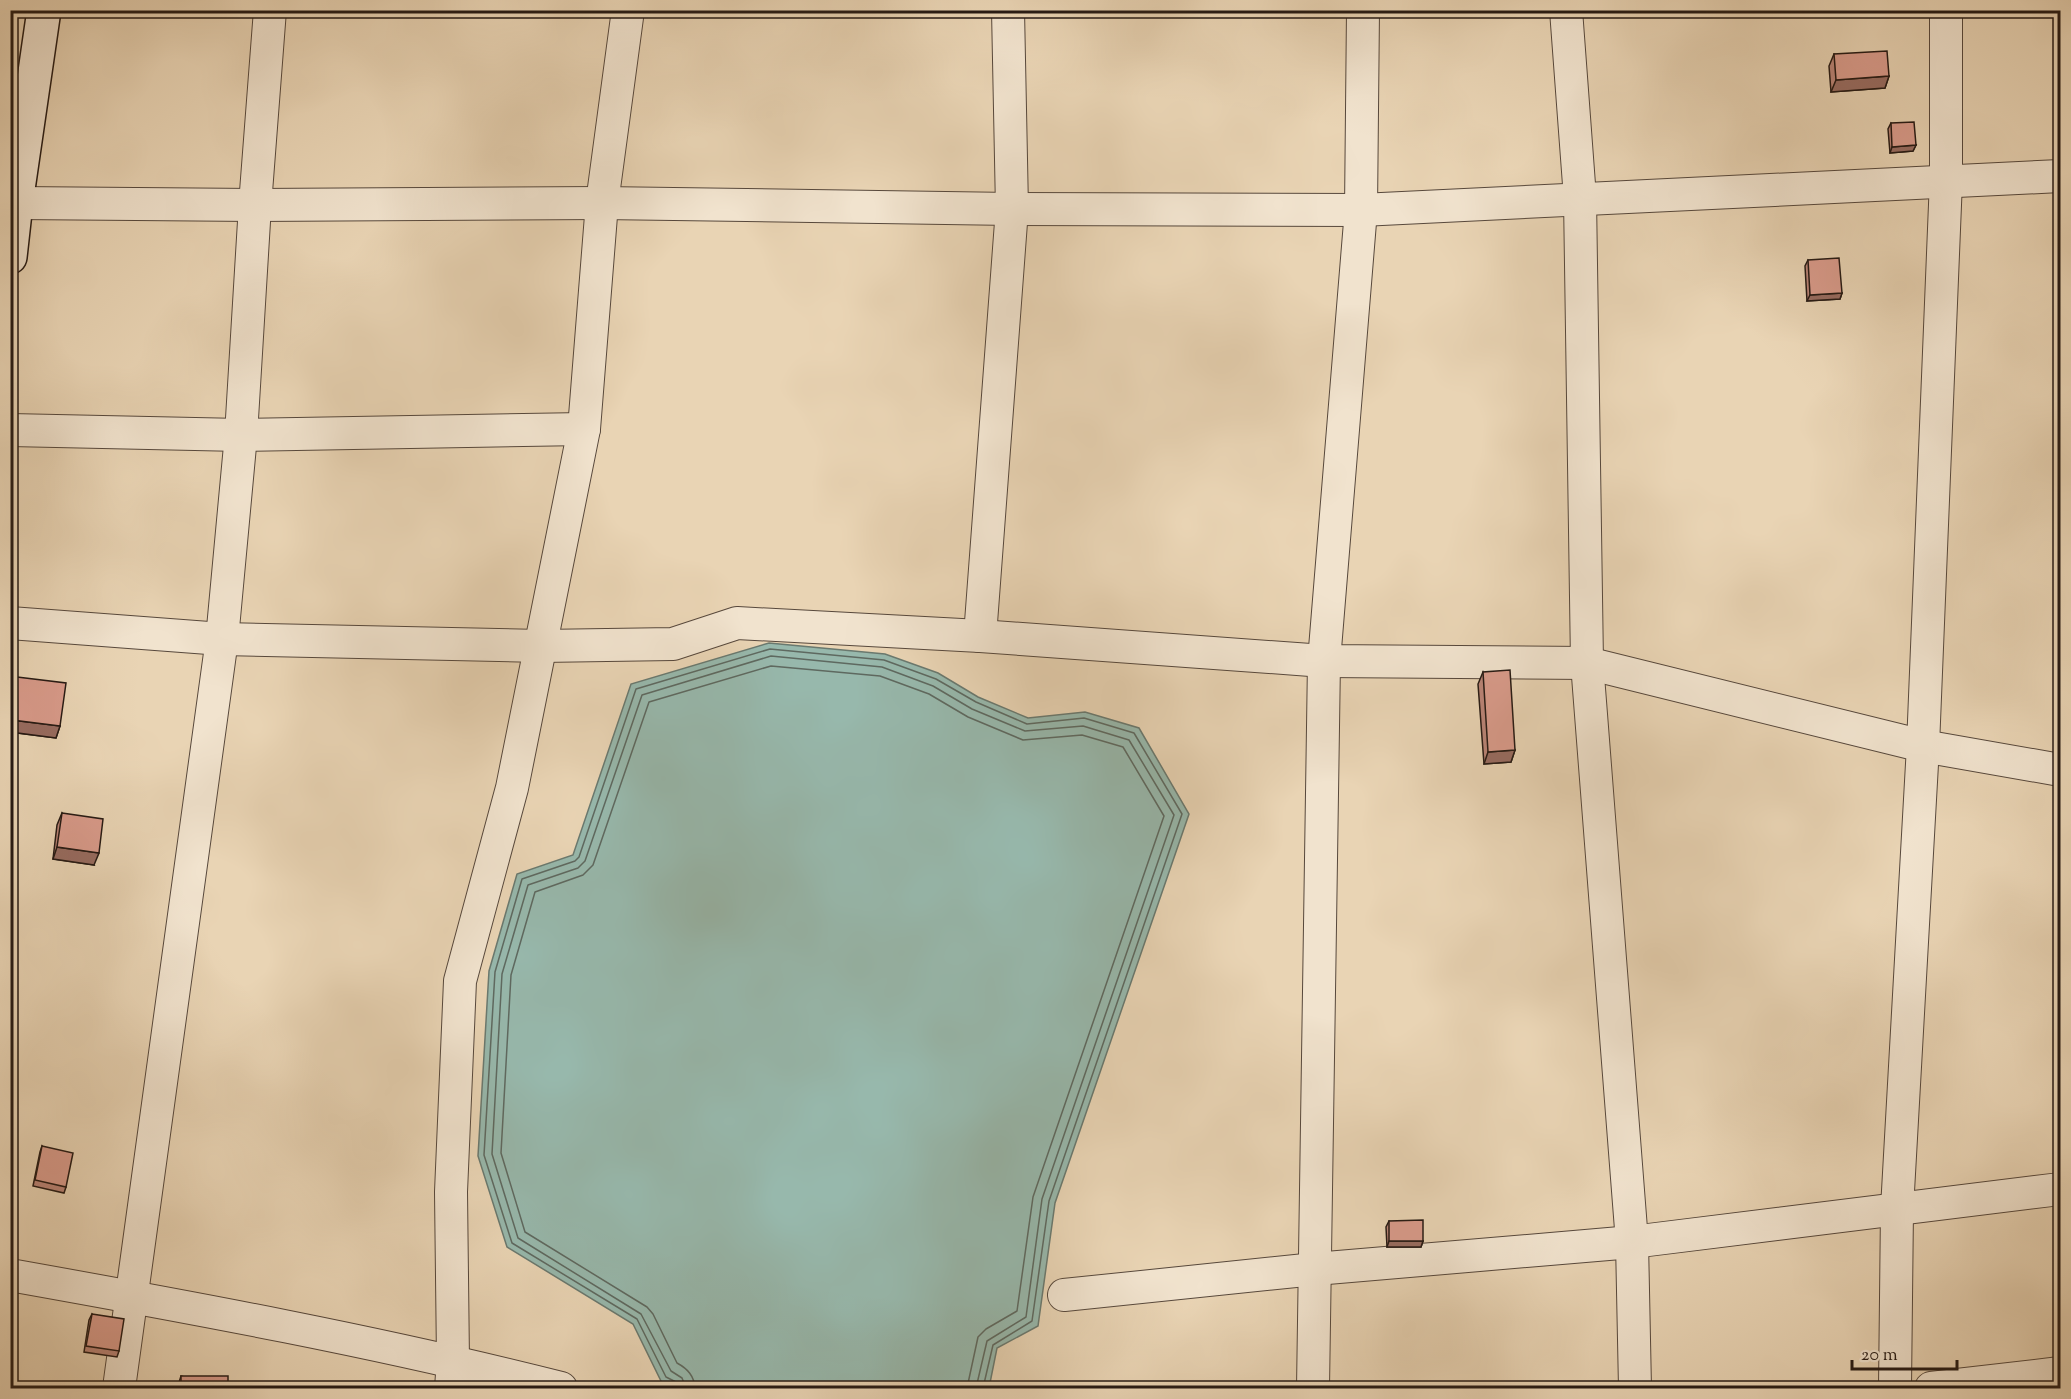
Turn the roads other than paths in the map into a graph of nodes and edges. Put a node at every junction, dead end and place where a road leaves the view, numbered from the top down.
1 (44, 10) edge
2 (270, 10) edge
3 (628, 10) edge
4 (1008, 10) edge
5 (1363, 10) edge
6 (1566, 10) edge
7 (1946, 10) edge
8 (2061, 176) edge
9 (1946, 180) junction
10 (1580, 198) junction
11 (16, 203) junction
12 (602, 203) junction
13 (255, 205) junction
14 (1012, 209) junction
15 (1361, 210) junction
16 (10, 257) edge
17 (584, 429) junction
18 (10, 430) edge
19 (241, 435) junction
20 (10, 623) edge
21 (980, 636) junction
22 (222, 639) junction
23 (541, 646) junction
24 (1324, 661) junction
25 (1587, 663) junction
26 (1923, 746) junction
27 (2061, 770) edge
28 (2061, 1189) edge
29 (1897, 1209) junction
30 (1632, 1242) junction
31 (1316, 1269) junction
32 (10, 1275) edge
33 (1064, 1295) dead end
34 (131, 1296) junction
35 (2061, 1373) edge
36 (452, 1375) edge
37 (119, 1389) edge
38 (561, 1389) edge
39 (1313, 1389) edge
40 (1635, 1389) edge
41 (1895, 1389) edge
42 (1931, 1389) edge

1 - 11 street
2 - 13 street
3 - 12 street
4 - 14 street
5 - 15 street
6 - 10 street
7 - 9 street
8 - 9 street
9 - 10 street
9 - 26 street
10 - 15 street
10 - 25 street
11 - 13 street
11 - 16 street
12 - 13 street
12 - 14 street
12 - 17 street
13 - 19 street
14 - 15 street
14 - 21 street
15 - 24 street
17 - 19 street
17 - 23 street
18 - 19 street
19 - 22 street
20 - 22 street
21 - 23 street
21 - 24 street
22 - 23 street
22 - 34 street
23 - 36 street
24 - 25 street
24 - 31 street
25 - 26 street
25 - 30 street
26 - 27 street
26 - 29 street
28 - 29 street
29 - 30 street
29 - 41 street
30 - 31 street
30 - 40 street
31 - 33 street
31 - 39 street
32 - 34 street
34 - 36 street
34 - 37 street
35 - 42 street
36 - 38 street

